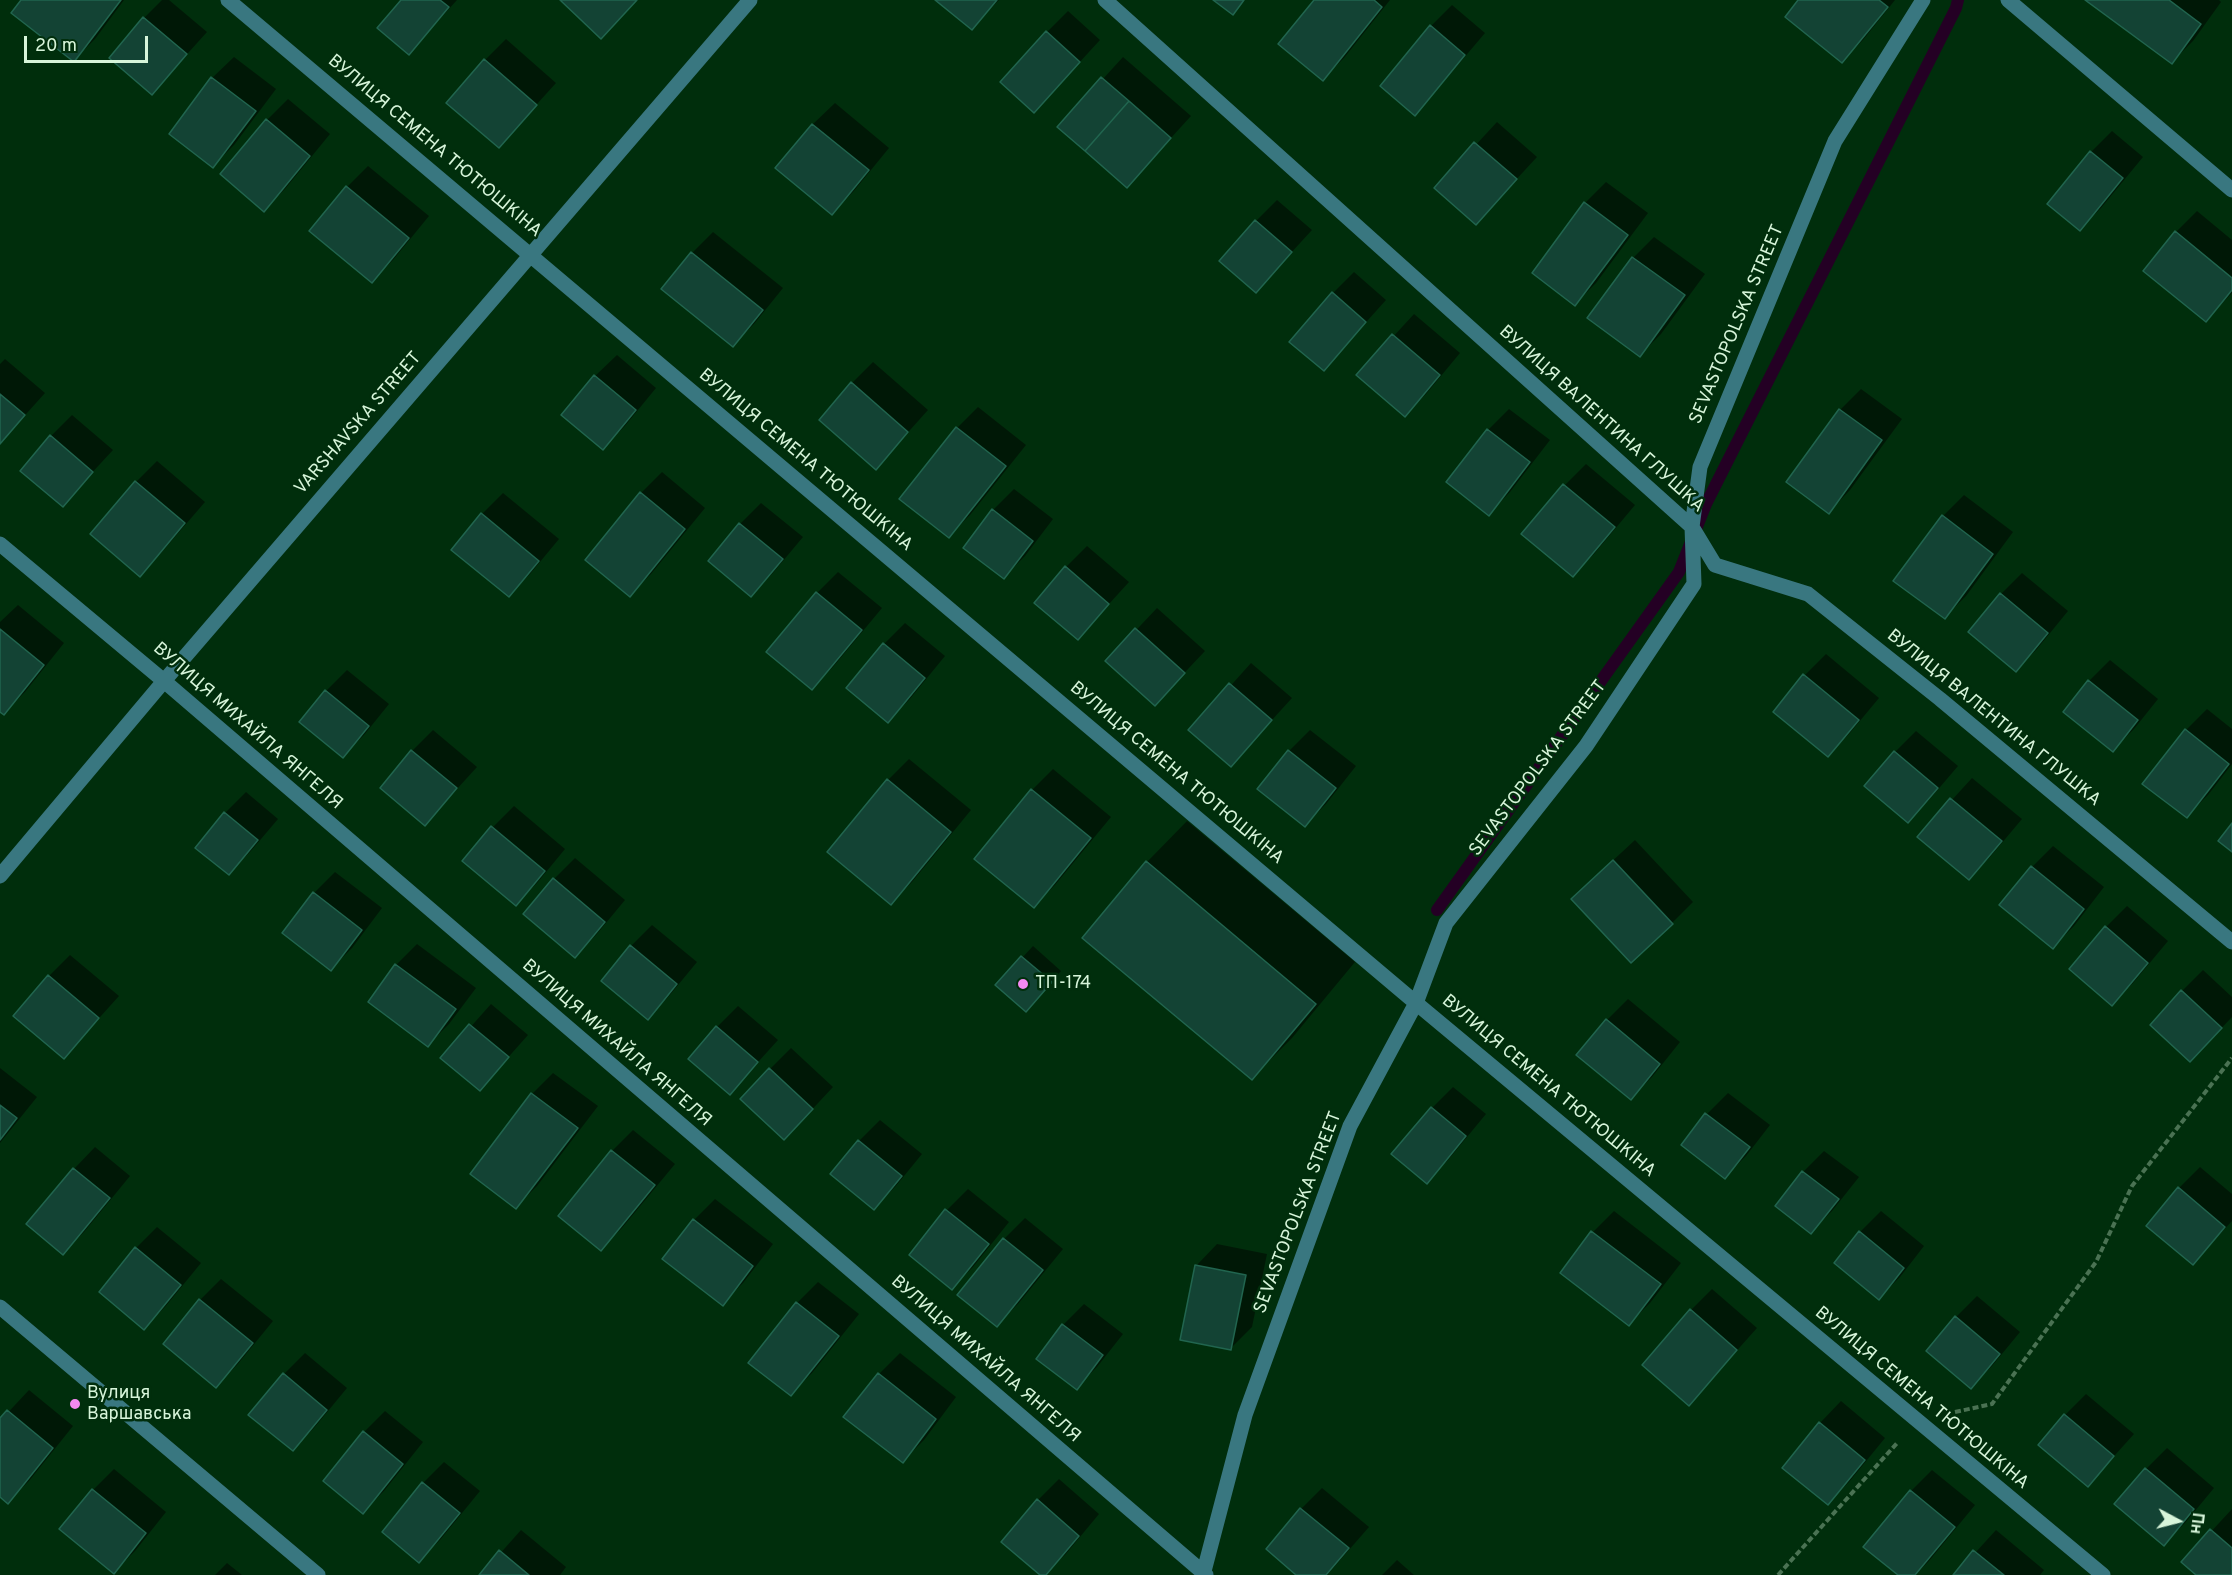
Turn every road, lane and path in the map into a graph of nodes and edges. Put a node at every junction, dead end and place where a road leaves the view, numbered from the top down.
1 (228, 0) edge
2 (750, 0) edge
3 (1105, 0) edge
4 (1923, 0) edge
5 (2008, 0) edge
6 (2232, 190) edge
7 (531, 254) junction
8 (1692, 526) junction
9 (0, 544) edge
10 (164, 681) junction
11 (0, 876) edge
12 (2232, 942) edge
13 (1416, 1003) junction
14 (2232, 1058) edge
15 (0, 1307) edge
16 (1917, 1421) junction
17 (1204, 1574) edge
18 (318, 1575) edge
19 (1778, 1575) edge
20 (2103, 1575) edge

1 - 7 street, ВУЛИЦЯ СЕМЕНА ТЮТЮШКІНА
2 - 7 street, VARSHAVSKA STREET
3 - 8 street, ВУЛИЦЯ ВАЛЕНТИНА ГЛУШКА
4 - 8 street, SEVASTOPOLSKA STREET
5 - 6 street
7 - 10 street, VARSHAVSKA STREET
7 - 13 street, ВУЛИЦЯ СЕМЕНА ТЮТЮШКІНА
8 - 12 street, ВУЛИЦЯ ВАЛЕНТИНА ГЛУШКА
8 - 13 street, SEVASTOPOLSKA STREET
9 - 10 street, ВУЛИЦЯ МИХАЙЛА ЯНГЕЛЯ
10 - 11 street, VARSHAVSKA STREET
10 - 17 street, ВУЛИЦЯ МИХАЙЛА ЯНГЕЛЯ
13 - 16 street, ВУЛИЦЯ СЕМЕНА ТЮТЮШКІНА
13 - 17 street, SEVASTOPOLSKA STREET
14 - 16 path
15 - 18 street
16 - 19 path
16 - 20 street, ВУЛИЦЯ СЕМЕНА ТЮТЮШКІНА

